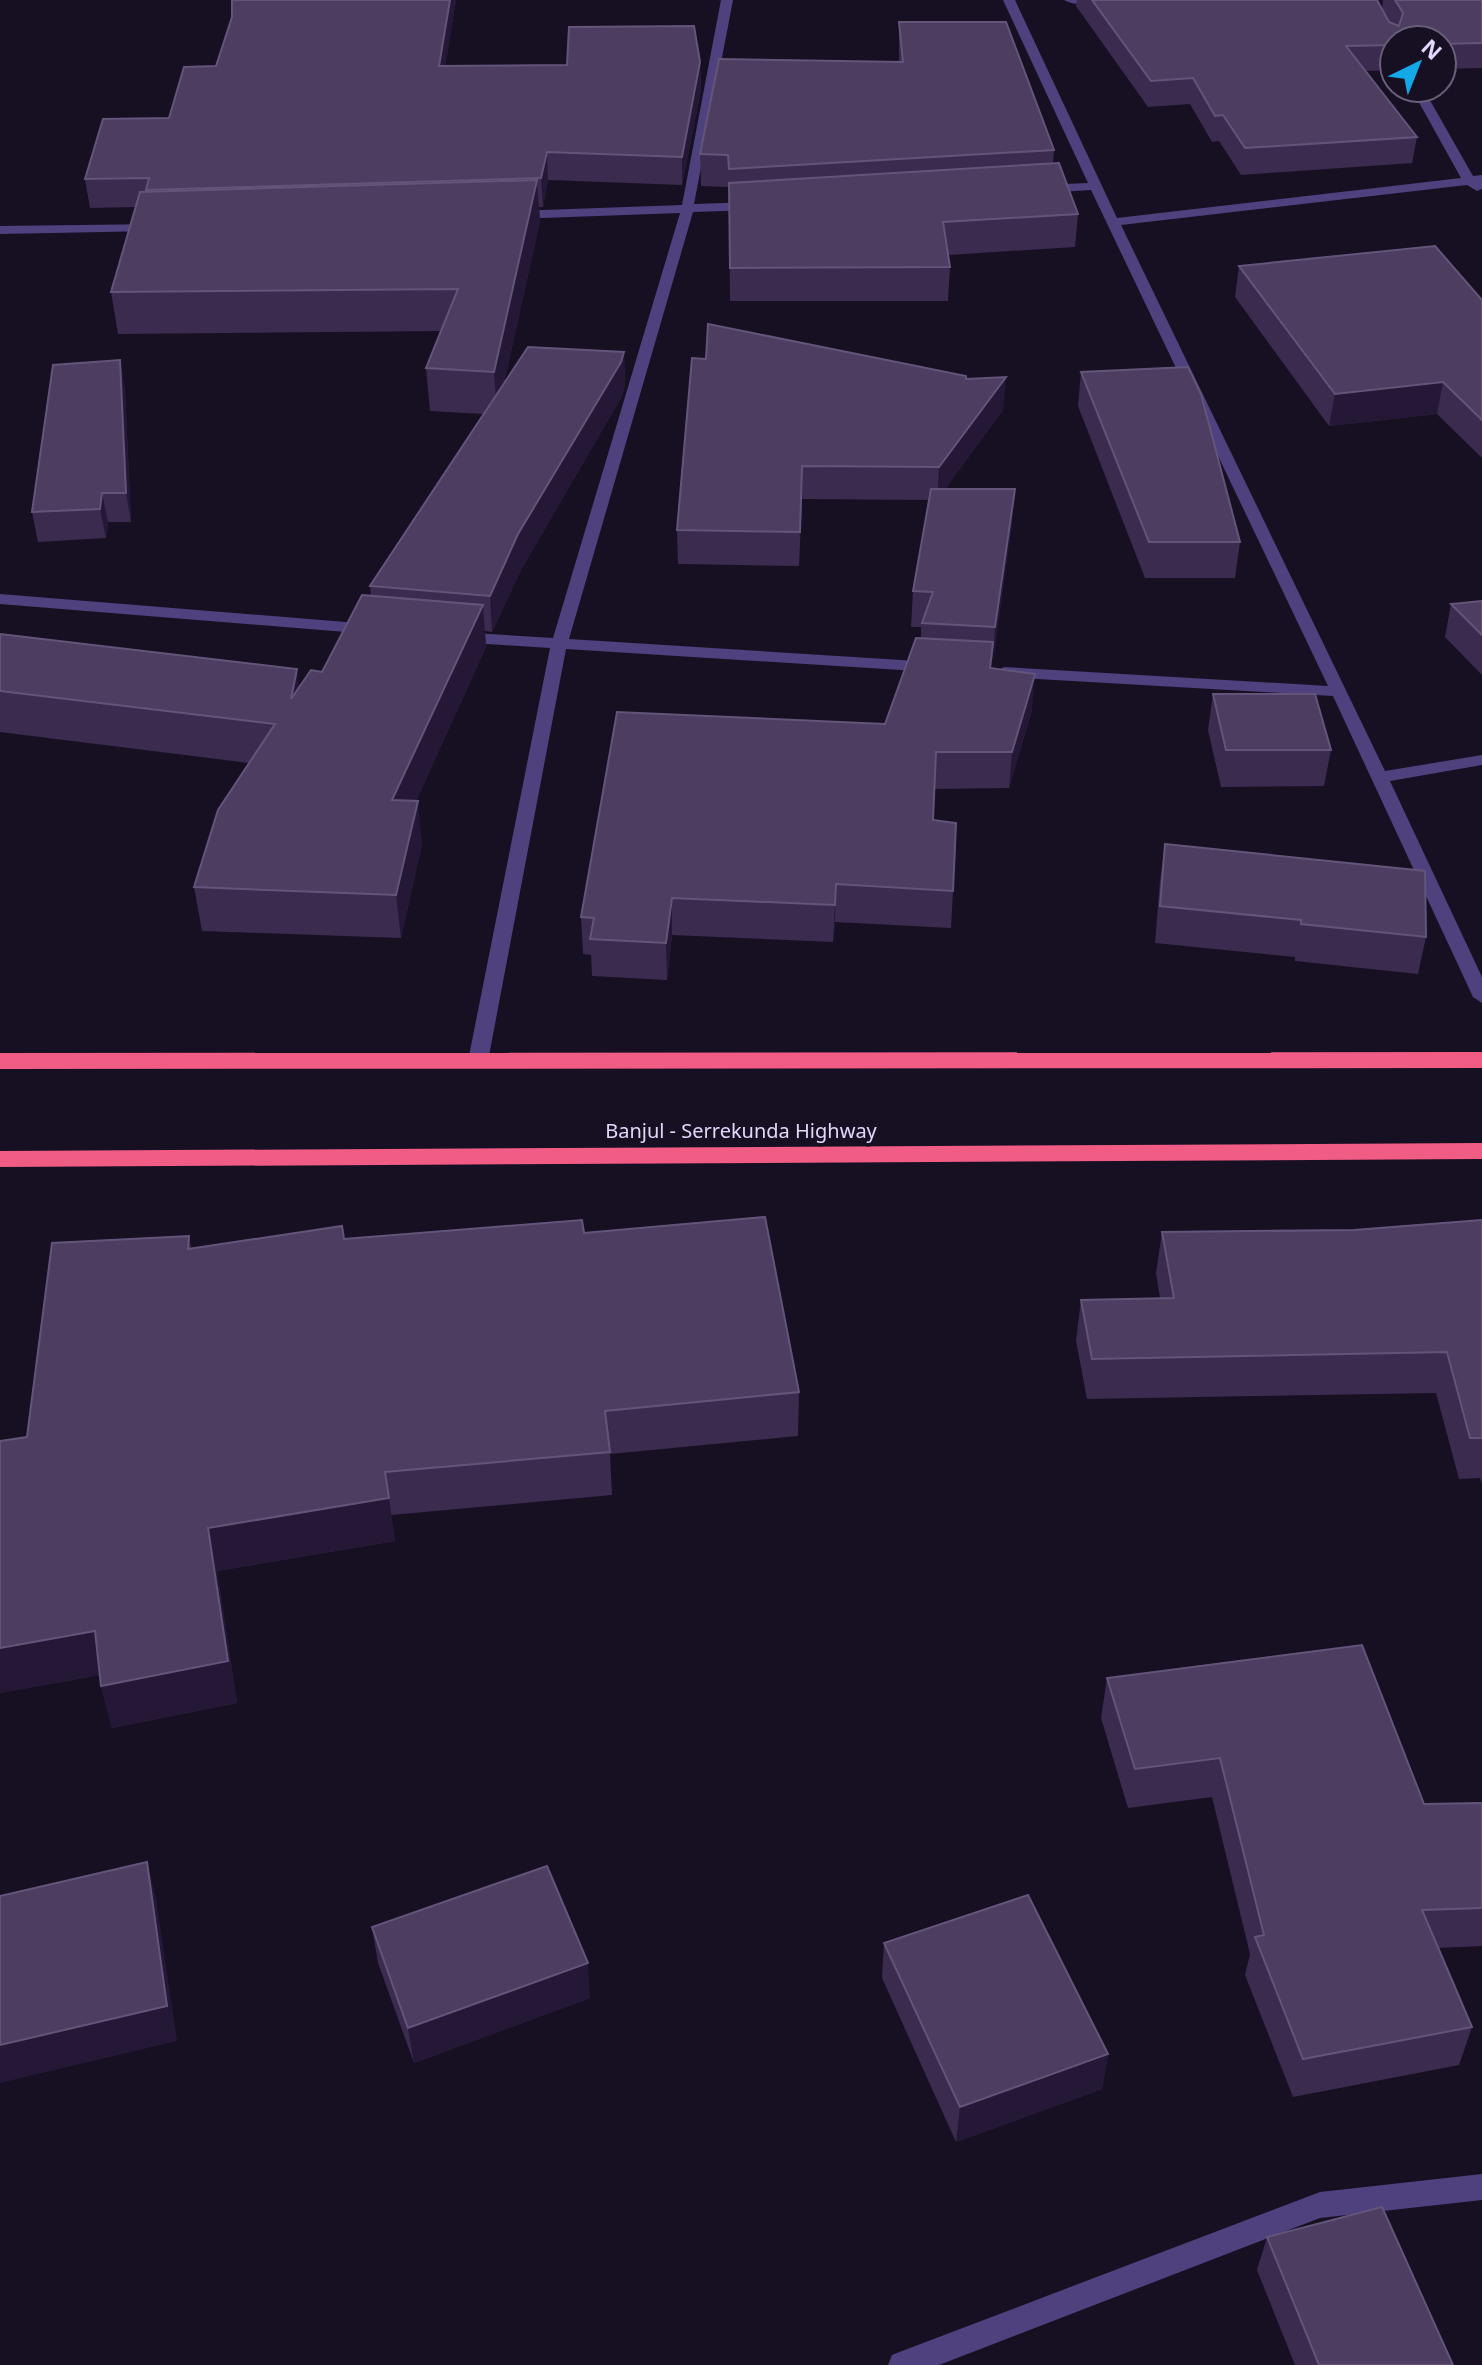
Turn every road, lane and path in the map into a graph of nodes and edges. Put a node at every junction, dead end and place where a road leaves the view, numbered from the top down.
1 (727, 0) edge
2 (1009, 0) edge
3 (1070, 0) edge
4 (1118, 1) edge
5 (1427, 104) edge
6 (1476, 180) edge
7 (1094, 186) junction
8 (1031, 190) edge
9 (1482, 191) edge
10 (765, 205) edge
11 (687, 210) junction
12 (496, 216) edge
13 (1112, 222) junction
14 (163, 227) edge
15 (0, 230) edge
16 (0, 599) edge
17 (388, 631) edge
18 (435, 635) edge
19 (559, 645) junction
20 (957, 669) edge
21 (989, 671) edge
22 (1340, 692) junction
23 (1482, 760) edge
24 (1382, 777) junction
25 (1482, 997) edge
26 (1482, 1060) edge
27 (0, 1061) edge
28 (478, 1061) junction
29 (1482, 1151) edge
30 (0, 1159) edge
31 (1482, 2187) edge
32 (902, 2365) edge

1 - 11 street
2 - 7 street
3 - 4 street
5 - 6 street
6 - 9 street
6 - 13 street
7 - 8 street
7 - 13 street
10 - 11 street
11 - 12 street
11 - 19 street
13 - 22 street
14 - 15 street
16 - 17 street
18 - 19 street
19 - 20 street
19 - 28 street
21 - 22 street
22 - 24 street
23 - 24 street
24 - 25 street
26 - 28 highway
27 - 28 highway
29 - 30 highway, Banjul - Serrekunda Highway
31 - 32 street

